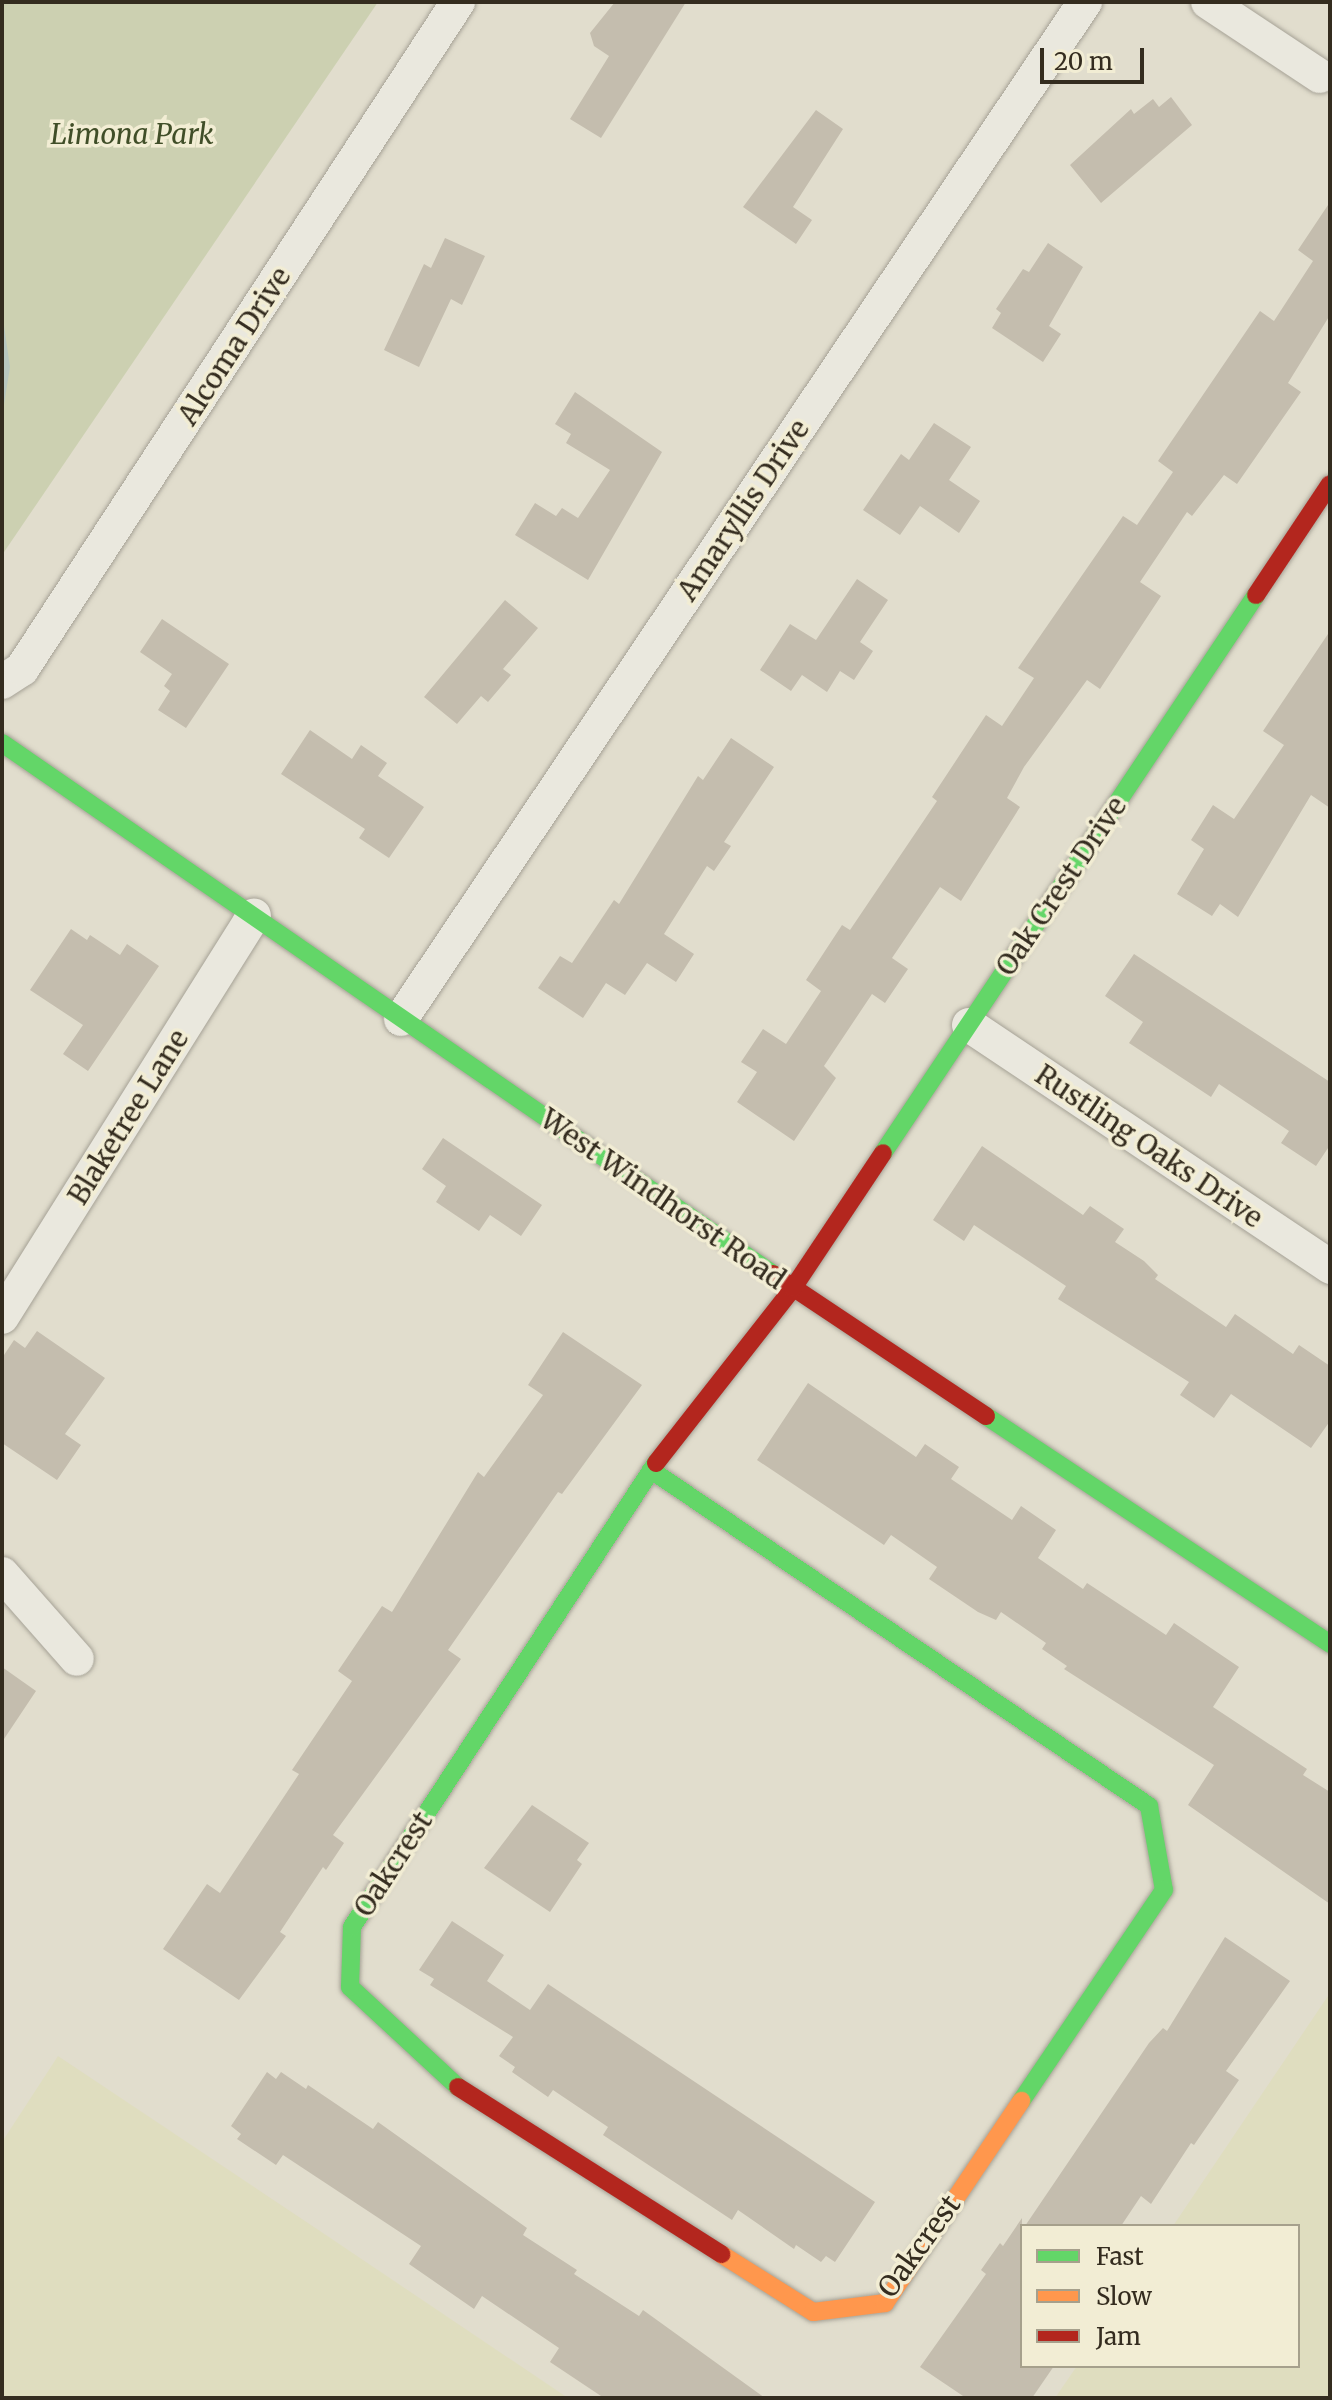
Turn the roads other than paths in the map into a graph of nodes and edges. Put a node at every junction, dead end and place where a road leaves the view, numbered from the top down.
1 (458, 2) edge
2 (1085, 2) edge
3 (1208, 2) edge
4 (1320, 76) dead end
5 (1330, 484) edge
6 (2, 682) edge
7 (2, 743) edge
8 (254, 916) junction
9 (401, 1019) junction
10 (969, 1025) junction
11 (1330, 1267) edge
12 (793, 1288) junction
13 (2, 1317) edge
14 (651, 1470) junction
15 (2, 1574) edge
16 (1330, 1644) edge
17 (77, 1659) dead end

1 - 6 street, Alcoma Drive
2 - 9 street, Amaryllis Drive
3 - 4 street
5 - 10 street, Oak Crest Drive
7 - 8 street, West Windhorst Road
8 - 9 street, West Windhorst Road
8 - 13 street, Blaketree Lane
9 - 12 street, West Windhorst Road
10 - 11 street, Rustling Oaks Drive
10 - 12 street, Oak Crest Drive
12 - 14 street, Oakcrest
12 - 16 street, West Windhorst Road
14 - 14 street, Oakcrest
15 - 17 street

